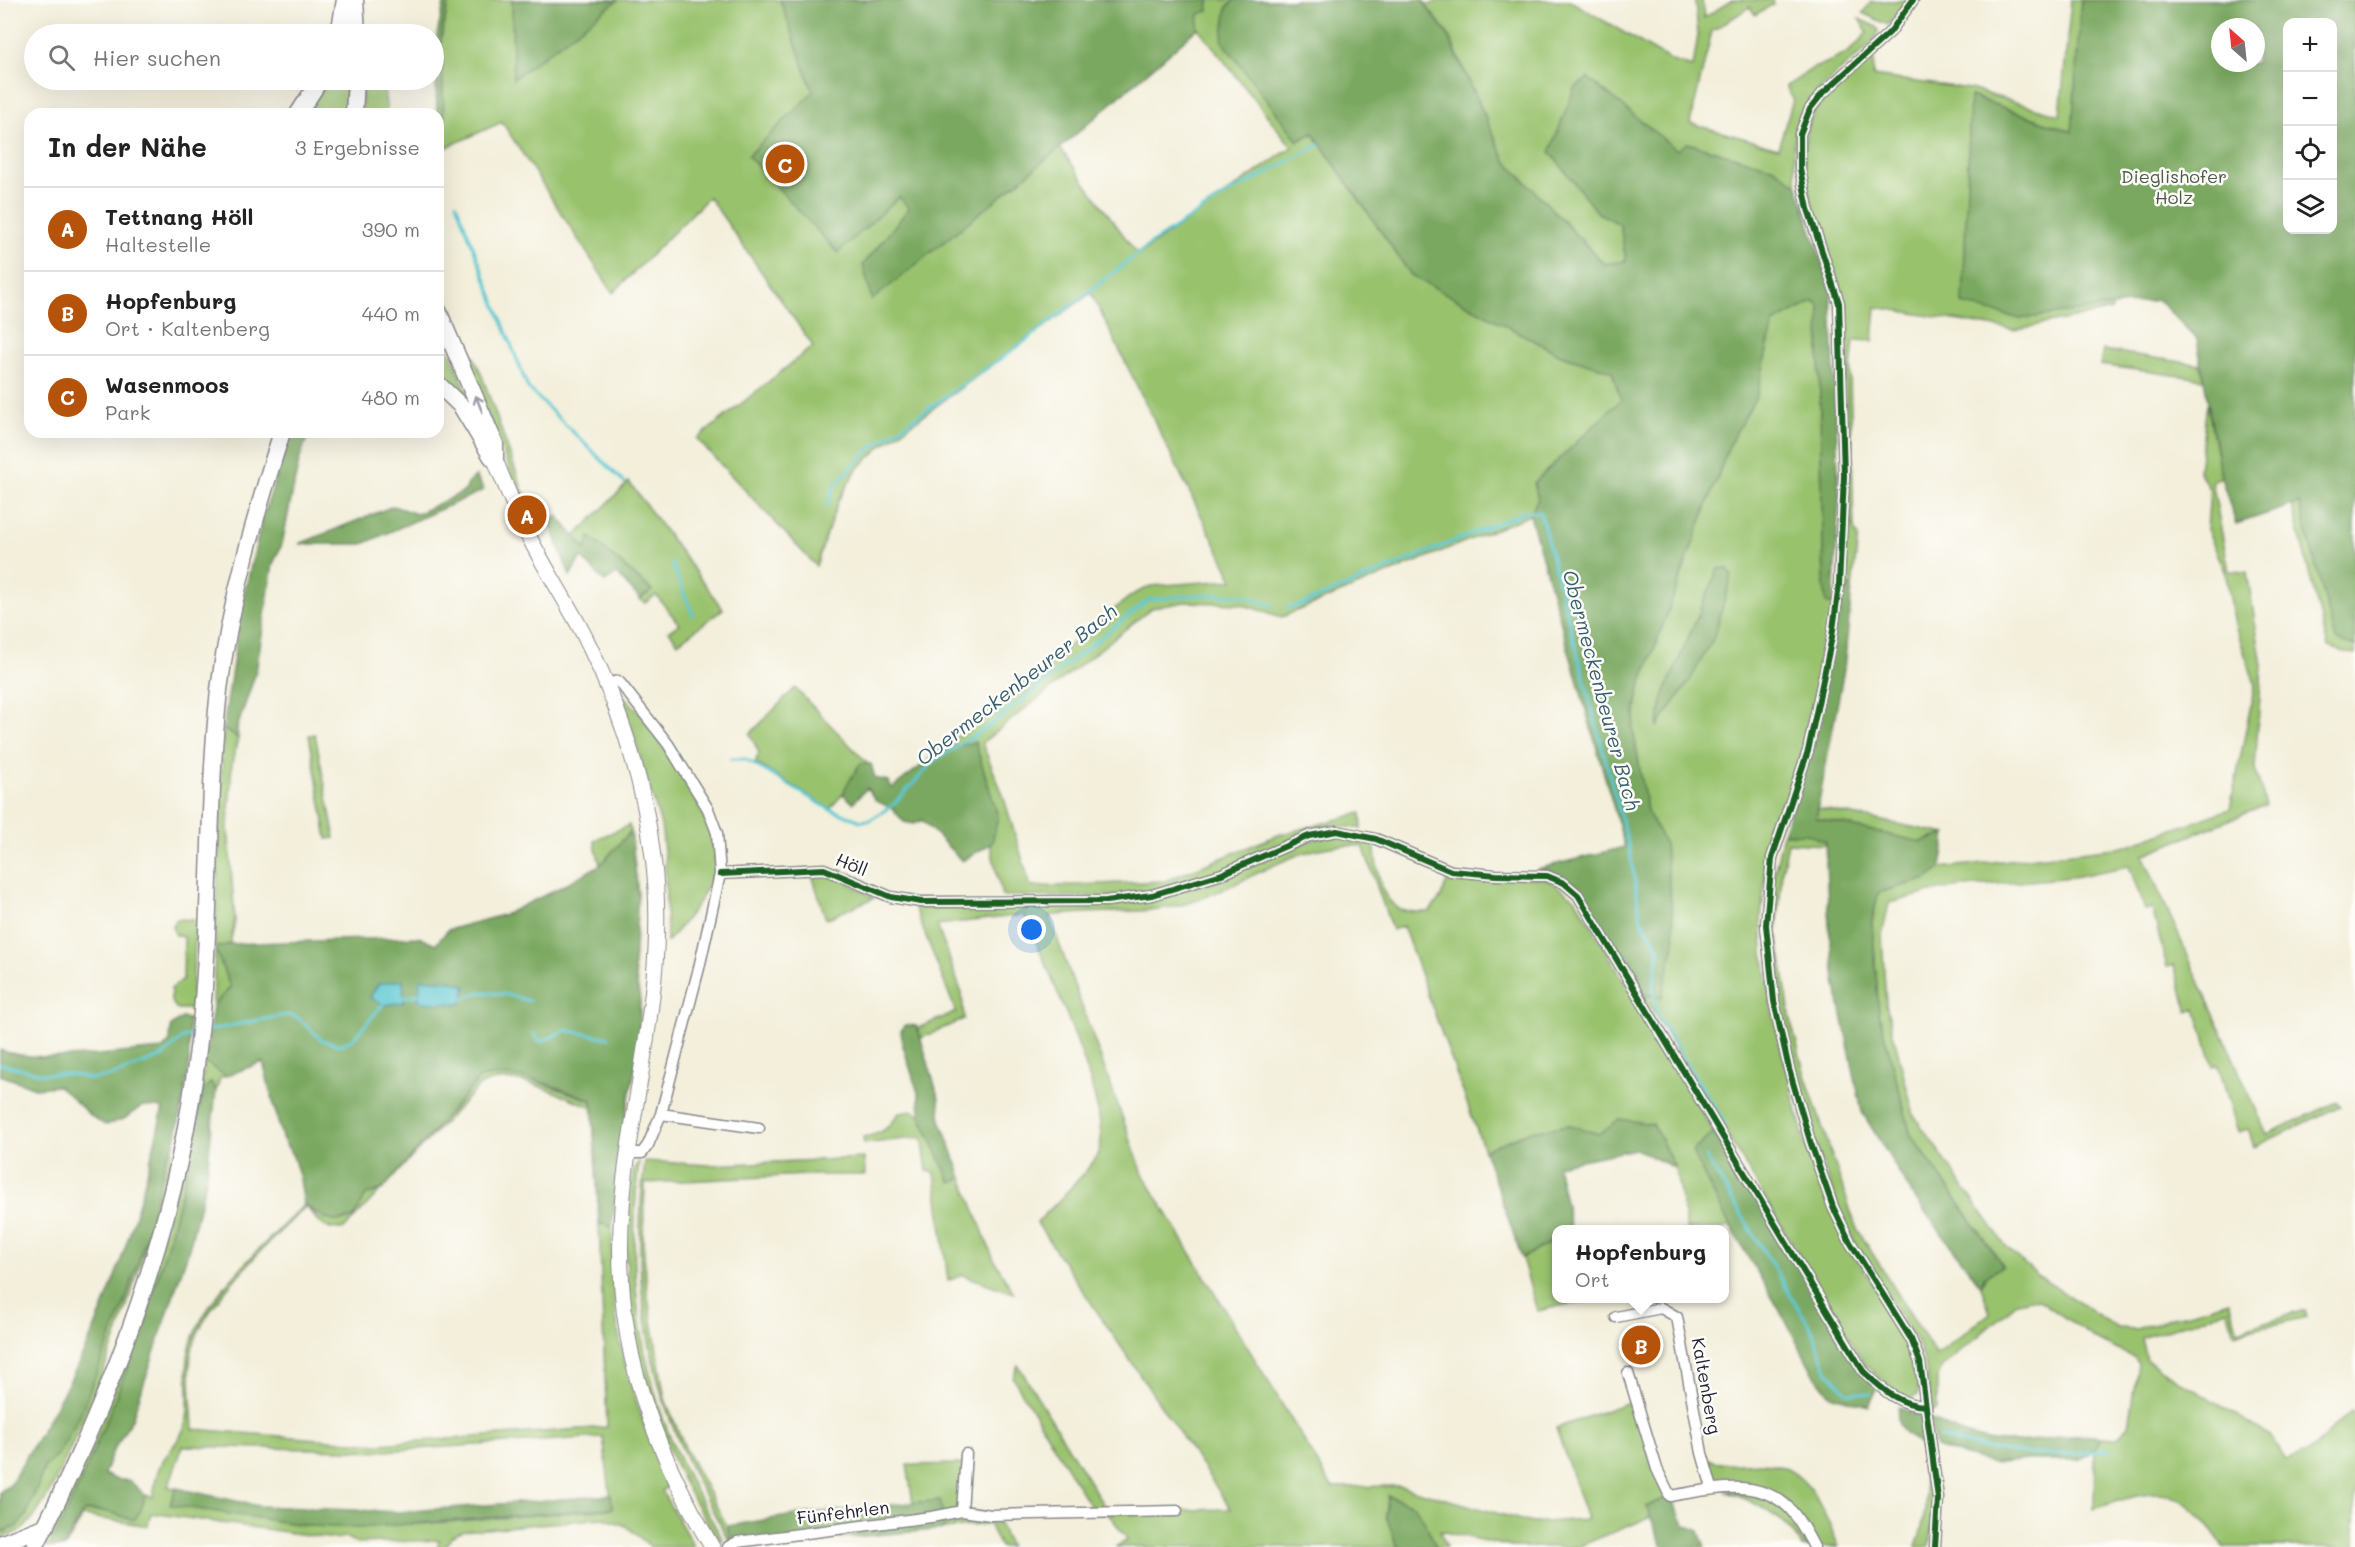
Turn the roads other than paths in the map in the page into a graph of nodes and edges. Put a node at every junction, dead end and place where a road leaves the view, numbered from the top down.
1 (345, 0) edge
2 (355, 0) edge
3 (1913, 0) edge
4 (341, 24) edge
5 (356, 24) edge
6 (314, 90) edge
7 (355, 90) edge
8 (302, 108) edge
9 (354, 108) edge
10 (444, 325) edge
11 (444, 390) edge
12 (280, 438) edge
13 (495, 460) junction
14 (607, 684) junction
15 (720, 874) junction
16 (661, 1114) junction
17 (759, 1128) dead end
18 (628, 1153) junction
19 (1616, 1317) dead end
20 (1628, 1373) dead end
21 (1926, 1406) junction
22 (966, 1454) dead end
23 (1712, 1488) junction
24 (962, 1510) junction
25 (1177, 1511) dead end
26 (46, 1526) junction
27 (0, 1544) edge
28 (35, 1547) edge
29 (712, 1547) edge
30 (728, 1547) edge
31 (1814, 1547) edge
32 (1935, 1547) edge

1 - 4 main road
2 - 5 main road
3 - 21 street
6 - 8 main road
7 - 9 main road
13 -> 10 main road
11 - 13 main road
12 - 26 main road
13 - 14 main road
14 - 15 street
14 - 18 main road
15 - 16 street
15 - 21 street, Höll
16 - 17 street
16 - 18 street
18 - 29 main road
19 - 23 street, Kaltenberg
20 - 23 street
21 - 32 street
22 - 24 street
23 - 31 street
24 - 25 street, Fünfehrlen
24 - 30 street, Fünfehrlen
26 - 27 main road
26 - 28 main road

